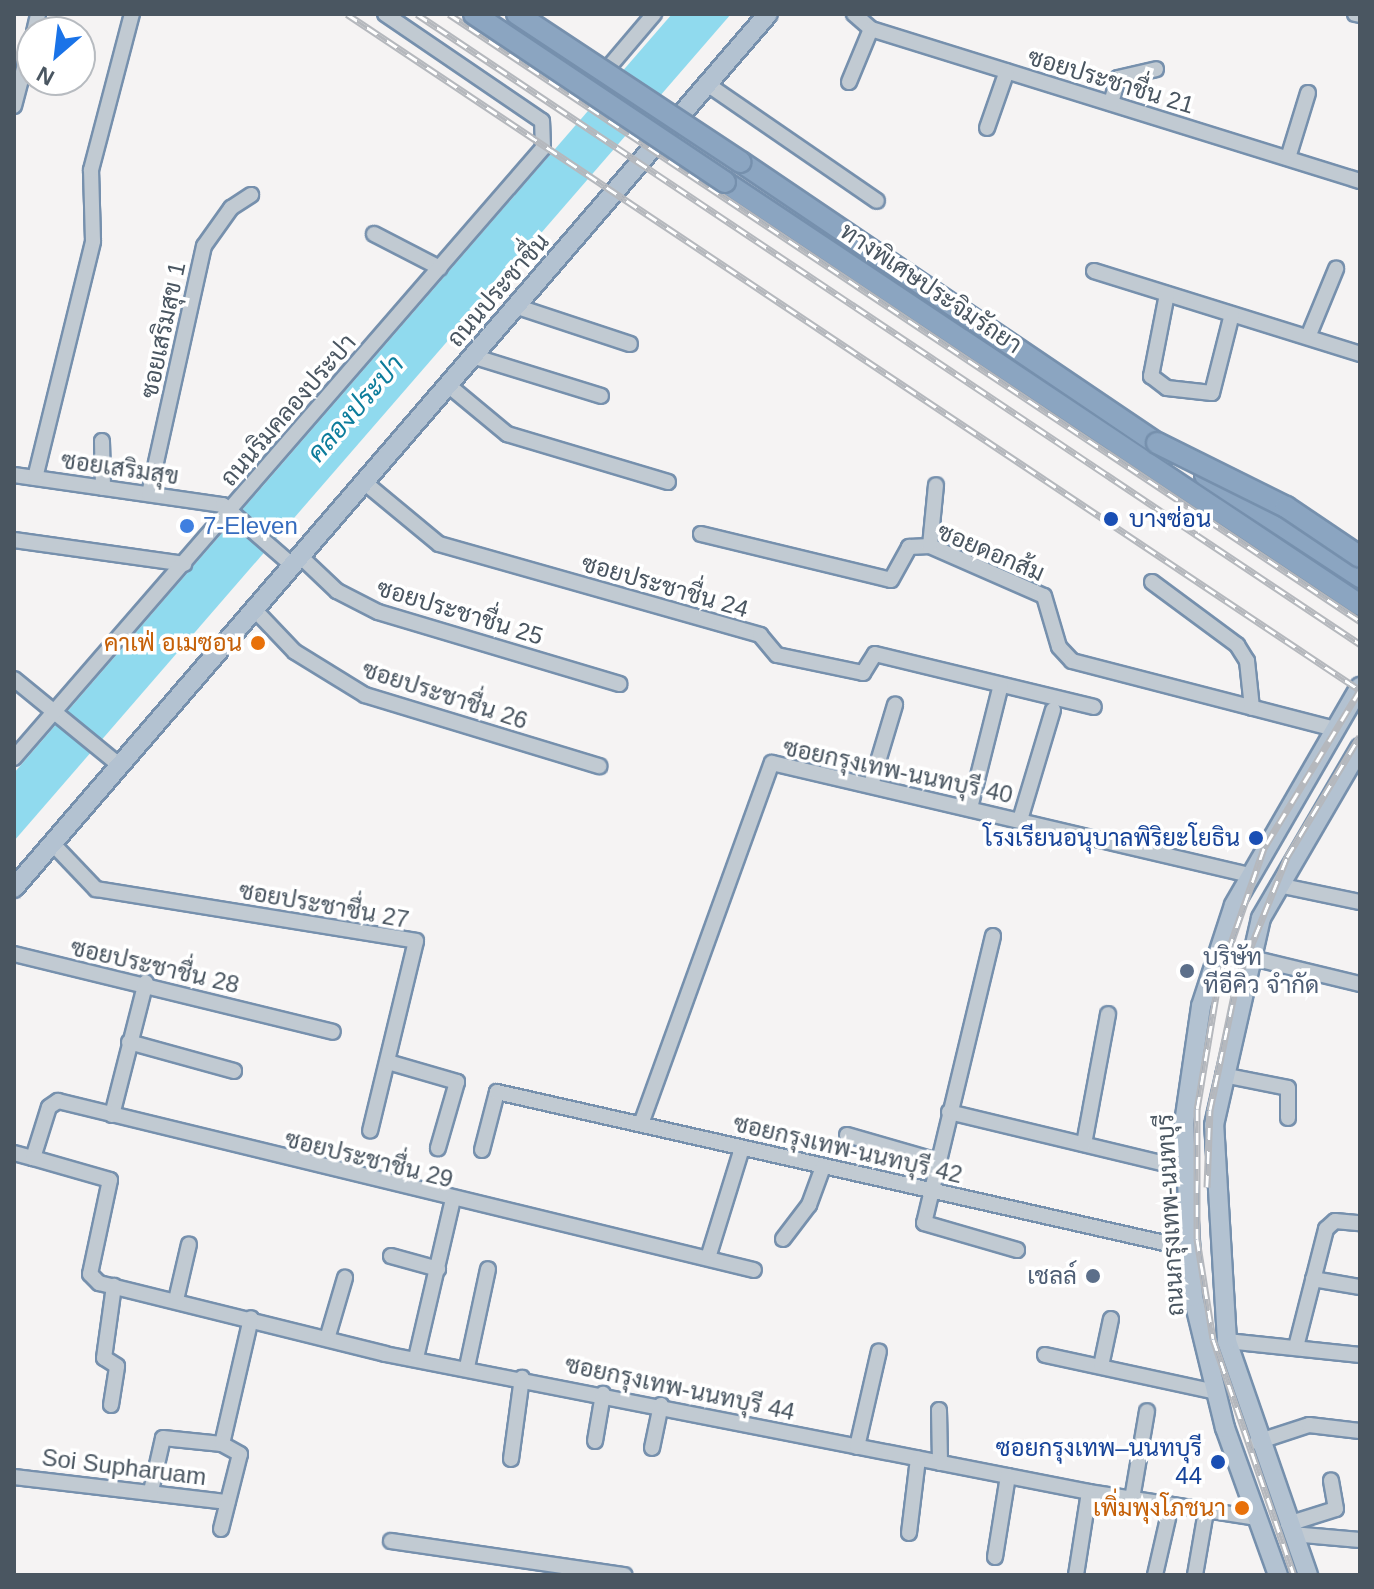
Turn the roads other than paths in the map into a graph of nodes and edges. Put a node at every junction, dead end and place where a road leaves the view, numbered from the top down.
1 (132, 14) edge
2 (385, 14) edge
3 (474, 14) edge
4 (517, 14) edge
5 (654, 14) edge
6 (768, 14) edge
7 (854, 14) edge
8 (871, 29) junction
9 (1156, 69) dead end
10 (1007, 71) junction
11 (849, 82) dead end
12 (707, 84) junction
13 (592, 87) dead end
14 (1308, 93) dead end
15 (1111, 103) junction
16 (682, 113) junction
17 (987, 128) dead end
18 (1288, 158) junction
19 (1360, 181) edge
20 (251, 195) dead end
21 (877, 201) dead end
22 (374, 234) dead end
23 (440, 268) junction
24 (1336, 269) dead end
25 (1094, 271) dead end
26 (1167, 294) junction
27 (515, 306) junction
28 (1232, 314) junction
29 (1308, 337) junction
30 (630, 344) dead end
31 (1360, 354) edge
32 (472, 356) junction
33 (448, 385) junction
34 (601, 396) dead end
35 (102, 441) dead end
36 (1157, 443) junction
37 (14, 475) edge
38 (35, 478) junction
39 (364, 482) junction
40 (668, 482) dead end
41 (936, 485) dead end
42 (103, 488) junction
43 (149, 494) junction
44 (234, 510) junction
45 (701, 534) dead end
46 (14, 540) edge
47 (930, 546) junction
48 (1360, 557) edge
49 (296, 561) junction
50 (184, 564) junction
51 (1360, 566) edge
52 (1360, 577) edge
53 (1152, 582) dead end
54 (1360, 605) edge
55 (254, 609) junction
56 (14, 679) edge
57 (620, 684) dead end
58 (1001, 685) junction
59 (1360, 687) edge
60 (895, 705) dead end
61 (1094, 707) dead end
62 (1252, 708) junction
63 (58, 710) junction
64 (1053, 710) dead end
65 (1334, 729) junction
66 (1360, 748) edge
67 (14, 758) edge
68 (119, 765) junction
69 (599, 766) dead end
70 (871, 785) junction
71 (970, 808) junction
72 (1020, 820) junction
73 (52, 843) junction
74 (1249, 875) junction
75 (1278, 885) junction
76 (14, 888) edge
77 (1360, 902) edge
78 (993, 936) dead end
79 (14, 954) edge
80 (1248, 957) junction
81 (146, 982) junction
82 (1360, 984) edge
83 (1108, 1014) dead end
84 (333, 1032) dead end
85 (129, 1042) junction
86 (388, 1062) junction
87 (234, 1071) dead end
88 (1191, 1075) junction
89 (1223, 1078) junction
90 (949, 1112) junction
91 (112, 1115) junction
92 (1288, 1118) dead end
93 (641, 1124) junction
94 (370, 1131) dead end
95 (847, 1135) dead end
96 (1084, 1144) junction
97 (438, 1148) dead end
98 (742, 1148) junction
99 (482, 1150) dead end
100 (14, 1153) edge
101 (33, 1158) junction
102 (937, 1161) junction
103 (823, 1167) junction
104 (1186, 1169) junction
105 (929, 1190) junction
106 (452, 1203) junction
107 (1360, 1223) edge
108 (783, 1239) dead end
109 (189, 1244) dead end
110 (1191, 1249) junction
111 (1017, 1250) dead end
112 (391, 1256) dead end
113 (708, 1258) junction
114 (438, 1269) junction
115 (488, 1269) dead end
116 (754, 1270) dead end
117 (345, 1278) dead end
118 (1313, 1279) junction
119 (107, 1284) junction
120 (1360, 1287) edge
121 (176, 1300) junction
122 (251, 1318) junction
123 (1111, 1319) dead end
124 (327, 1339) junction
125 (1227, 1341) junction
126 (1296, 1347) junction
127 (879, 1351) dead end
128 (1045, 1355) dead end
129 (1360, 1355) edge
130 (416, 1358) junction
131 (1101, 1366) junction
132 (467, 1367) junction
133 (522, 1378) junction
134 (1216, 1392) junction
135 (603, 1394) junction
136 (111, 1405) dead end
137 (661, 1405) junction
138 (939, 1410) dead end
139 (1147, 1411) dead end
140 (1360, 1431) edge
141 (595, 1441) dead end
142 (222, 1444) junction
143 (857, 1447) junction
144 (652, 1448) dead end
145 (1260, 1451) junction
146 (511, 1459) dead end
147 (918, 1459) junction
148 (940, 1463) junction
149 (1239, 1469) junction
150 (1008, 1476) junction
151 (14, 1477) edge
152 (1331, 1480) dead end
153 (151, 1491) junction
154 (1089, 1492) junction
155 (1132, 1499) junction
156 (228, 1502) junction
157 (1171, 1505) junction
158 (1206, 1511) junction
159 (1257, 1518) junction
160 (221, 1529) dead end
161 (1290, 1529) junction
162 (909, 1533) dead end
163 (1360, 1540) edge
164 (391, 1541) dead end
165 (995, 1557) dead end
166 (625, 1575) edge
167 (1076, 1575) edge
168 (1155, 1575) edge
169 (1195, 1575) edge
170 (1278, 1575) edge
171 (1308, 1575) edge

1 - 38 street
2 - 23 street, ถนนริมคลองประปา
3 - 54 highway, ทางพิเศษประจิมรัถยา, bridge
4 - 36 highway, ทางพิเศษประจิมรัถยา, bridge
5 - 13 street
6 - 12 main road, ถนนประชาชื่น
7 - 8 street, ซอยประชาชื่น 21
8 - 10 street, ซอยประชาชื่น 21
8 - 11 street
9 - 15 street
10 - 15 street, ซอยประชาชื่น 21
10 - 17 street
12 - 16 main road, ถนนประชาชื่น
12 - 21 street
14 - 18 street
15 - 18 street, ซอยประชาชื่น 21
16 - 27 main road, ถนนประชาชื่น
16 - 51 street
18 - 19 street, ซอยประชาชื่น 21
20 - 43 street, ซอยเสริมสุข 1
22 - 23 street
23 - 44 street, ถนนริมคลองประปา
24 - 29 street
25 - 26 street
26 - 28 street
26 - 28 street
27 - 30 street
27 - 32 main road, ถนนประชาชื่น
28 - 29 street
29 - 31 street
32 - 33 main road, ถนนประชาชื่น
32 - 34 street
33 - 39 main road, ถนนประชาชื่น
33 - 40 street
35 - 42 street
36 - 48 highway, bridge
36 - 52 highway, ทางพิเศษประจิมรัถยา, bridge
37 - 38 street, ซอยเสริมสุข
38 - 42 street, ซอยเสริมสุข
39 - 49 main road, ถนนประชาชื่น
39 - 58 street, ซอยประชาชื่น 24
41 - 47 street
42 - 43 street, ซอยเสริมสุข
43 - 44 street, ซอยเสริมสุข
44 - 49 street
44 - 50 street, ถนนริมคลองประปา
45 - 47 street, ซอยดอกส้ม
46 - 50 street
47 - 62 street, ซอยดอกส้ม
49 - 55 main road, ถนนประชาชื่น
49 - 57 street, ซอยประชาชื่น 25
50 - 63 street, ถนนริมคลองประปา
53 - 62 street
55 - 68 main road, ถนนประชาชื่น
55 - 69 street, ซอยประชาชื่น 26
56 - 63 street
58 - 61 street, ซอยประชาชื่น 24
58 - 71 street
59 - 65 main road, ถนนกรุงเทพ-นนทบุรี
60 - 70 street
62 - 65 street, ซอยดอกส้ม
63 - 67 street, ถนนริมคลองประปา
63 - 68 street
64 - 72 street
65 - 74 main road, ถนนกรุงเทพ-นนทบุรี
66 - 75 main road, ถนนกรุงเทพ-นนทบุรี
68 - 73 main road, ถนนประชาชื่น
70 - 71 street, ซอยกรุงเทพ-นนทบุรี 40
70 - 93 street, ซอยกรุงเทพ-นนทบุรี 40
71 - 72 street, ซอยกรุงเทพ-นนทบุรี 40
72 - 74 street, ซอยกรุงเทพ-นนทบุรี 40
73 - 76 main road, ถนนประชาชื่น
73 - 86 street, ซอยประชาชื่น 27
74 - 88 main road, ถนนกรุงเทพ-นนทบุรี
75 - 77 street
75 - 80 main road, ถนนกรุงเทพ-นนทบุรี
78 - 90 street
79 - 81 street, ซอยประชาชื่น 28
80 - 82 street
80 - 89 main road, ถนนกรุงเทพ-นนทบุรี
81 - 84 street, ซอยประชาชื่น 28
81 - 85 street
83 - 96 street
85 - 87 street
85 - 91 street
86 - 94 street, ซอยประชาชื่น 27
86 - 97 street
88 - 89 main road
88 - 104 main road, ถนนกรุงเทพ-นนทบุรี
89 - 92 street
89 - 125 main road, ถนนกรุงเทพ-นนทบุรี
90 - 96 street
90 - 102 street
91 - 101 street, ซอยประชาชื่น 29
91 - 106 street, ซอยประชาชื่น 29
93 - 98 street, ซอยกรุงเทพ-นนทบุรี 42
93 - 99 street, ซอยกรุงเทพ-นนทบุรี 42
95 - 102 street
96 - 104 street
98 - 103 street, ซอยกรุงเทพ-นนทบุรี 42
98 - 113 street
100 - 101 street
101 - 119 street
102 - 105 street
103 - 105 street, ซอยกรุงเทพ-นนทบุรี 42
103 - 108 street
104 - 110 main road, ถนนกรุงเทพ-นนทบุรี
105 - 110 street, ซอยกรุงเทพ-นนทบุรี 42
105 - 111 street
106 - 113 street, ซอยประชาชื่น 29
106 - 114 street
107 - 118 street
109 - 121 street
110 - 134 main road, ถนนกรุงเทพ-นนทบุรี
112 - 114 street
113 - 116 street, ซอยประชาชื่น 29
114 - 130 street
115 - 132 street
117 - 124 street
118 - 120 street
118 - 126 street
119 - 121 street, ซอยกรุงเทพ-นนทบุรี 44
119 - 136 street
121 - 122 street, ซอยกรุงเทพ-นนทบุรี 44
122 - 124 street, ซอยกรุงเทพ-นนทบุรี 44
122 - 142 street
123 - 131 street
124 - 130 street, ซอยกรุงเทพ-นนทบุรี 44
125 - 126 street
125 - 145 main road, ถนนกรุงเทพ-นนทบุรี
126 - 129 street
127 - 143 street
128 - 131 street
130 - 132 street, ซอยกรุงเทพ-นนทบุรี 44
131 - 134 street
132 - 133 street, ซอยกรุงเทพ-นนทบุรี 44
133 - 135 street, ซอยกรุงเทพ-นนทบุรี 44
133 - 146 street
134 - 149 main road, ถนนกรุงเทพ-นนทบุรี
135 - 137 street, ซอยกรุงเทพ-นนทบุรี 44
135 - 141 street
137 - 143 street, ซอยกรุงเทพ-นนทบุรี 44
137 - 144 street
138 - 148 street
139 - 155 street
140 - 145 street
142 - 153 street
142 - 156 street
143 - 147 street, ซอยกรุงเทพ-นนทบุรี 44
145 - 149 main road
145 - 161 main road, ถนนกรุงเทพ-นนทบุรี
147 - 148 street, ซอยกรุงเทพ-นนทบุรี 44
147 - 162 street
148 - 150 street, ซอยกรุงเทพ-นนทบุรี 44
149 - 159 main road, ถนนกรุงเทพ-นนทบุรี
150 - 154 street, ซอยกรุงเทพ-นนทบุรี 44
150 - 165 street
151 - 153 street, Soi Supharuam
152 - 161 street
153 - 156 street, Soi Supharuam
154 - 155 street, ซอยกรุงเทพ-นนทบุรี 44
154 - 167 street
155 - 157 street, ซอยกรุงเทพ-นนทบุรี 44
156 - 160 street
157 - 158 street, ซอยกรุงเทพ-นนทบุรี 44
157 - 168 street
158 - 159 street, ซอยกรุงเทพ-นนทบุรี 44
158 - 169 street
159 - 170 main road, ถนนกรุงเทพ-นนทบุรี
161 - 163 street
161 - 171 main road, ถนนกรุงเทพ-นนทบุรี
164 - 166 street

